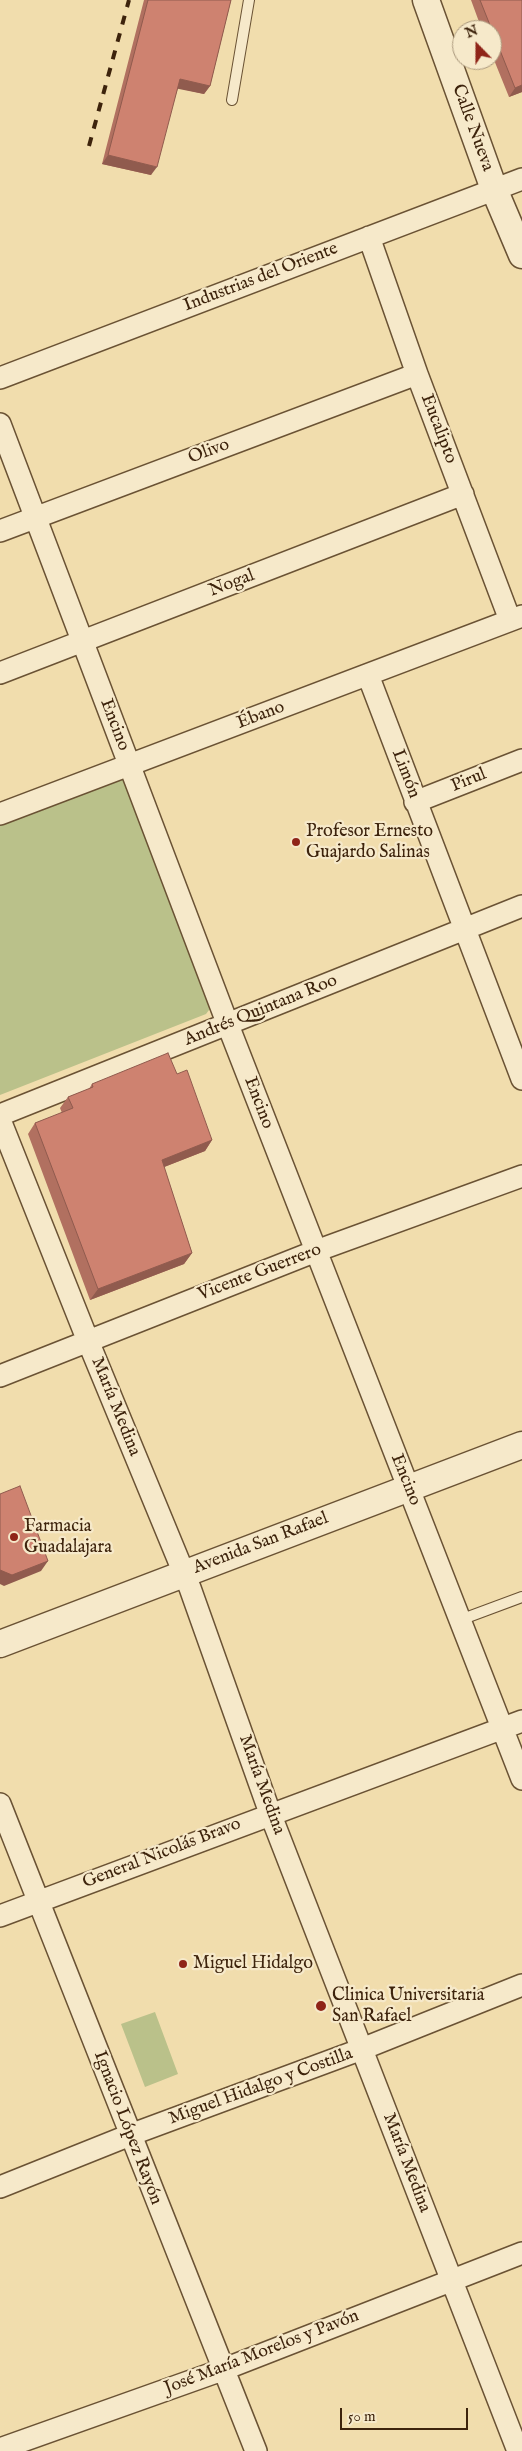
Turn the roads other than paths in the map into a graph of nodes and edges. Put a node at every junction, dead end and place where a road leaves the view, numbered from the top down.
1 (249, 0) edge
2 (426, 0) edge
3 (232, 100) dead end
4 (522, 179) edge
5 (494, 189) junction
6 (369, 237) junction
7 (522, 255) edge
8 (418, 374) junction
9 (0, 378) edge
10 (0, 424) edge
11 (463, 494) junction
12 (35, 517) junction
13 (0, 531) edge
14 (516, 618) edge
15 (83, 642) junction
16 (0, 674) edge
17 (368, 675) junction
18 (522, 760) edge
19 (129, 766) junction
20 (415, 802) junction
21 (0, 814) edge
22 (522, 906) edge
23 (464, 930) junction
24 (228, 1026) junction
25 (522, 1078) edge
26 (0, 1115) edge
27 (0, 1120) edge
28 (522, 1176) edge
29 (316, 1252) junction
30 (88, 1341) junction
31 (0, 1376) edge
32 (522, 1445) edge
33 (522, 1463) edge
34 (411, 1495) junction
35 (187, 1581) junction
36 (522, 1597) edge
37 (460, 1620) junction
38 (0, 1644) edge
39 (0, 1661) edge
40 (522, 1721) edge
41 (502, 1728) junction
42 (522, 1779) edge
43 (0, 1804) edge
44 (270, 1813) junction
45 (39, 1901) junction
46 (0, 1916) edge
47 (522, 1985) edge
48 (362, 2049) junction
49 (130, 2135) junction
50 (0, 2187) edge
51 (522, 2253) edge
52 (451, 2280) junction
53 (222, 2370) junction
54 (0, 2449) edge
55 (256, 2451) edge
56 (518, 2451) edge

1 - 3 lane
2 - 5 street, Calle Nueva
4 - 5 street, Industrias del Oriente
5 - 6 street, Industrias del Oriente
5 - 7 street, Calle Nueva
6 - 8 street, Eucalipto
6 - 9 street, Industrias del Oriente
8 - 11 street, Eucalipto
8 - 12 street, Olivo
10 - 12 street, Encino
11 - 14 street, Eucalipto
11 - 15 street, Nogal
12 - 13 street, Olivo
12 - 15 street, Encino
14 - 17 street, Ébano
15 - 16 street, Nogal
15 - 19 street, Encino
17 - 19 street, Ébano
17 - 20 street, Limón
18 - 20 street, Pirul
19 - 21 street, Ébano
19 - 24 street, Encino
20 - 23 street, Limón
22 - 23 street, Andrés Quintana Roo
23 - 24 street, Andrés Quintana Roo
23 - 25 street, Limón
24 - 26 street, Andrés Quintana Roo
24 - 29 street, Encino
27 - 30 street, María Medina
28 - 29 street, Vicente Guerrero
29 - 30 street, Vicente Guerrero
29 - 34 street, Encino
30 - 31 street, Vicente Guerrero
30 - 35 street, María Medina
32 - 34 street, Avenida San Rafael
33 - 34 street, Avenida San Rafael
34 - 35 street, Avenida San Rafael
34 - 37 street, Encino
35 - 38 street, Avenida San Rafael
35 - 39 street, Avenida San Rafael
35 - 44 street, María Medina
36 - 37 lane
37 - 41 street, Encino
40 - 41 street, General Nicolás Bravo
41 - 42 street, Encino
41 - 44 street, General Nicolás Bravo
43 - 45 street, Ignacio López Rayón
44 - 45 street, General Nicolás Bravo
44 - 48 street, María Medina
45 - 46 street, General Nicolás Bravo
45 - 49 street, Ignacio López Rayón
47 - 48 street, Miguel Hidalgo y Costilla
48 - 49 street, Miguel Hidalgo y Costilla
48 - 52 street, María Medina
49 - 50 street, Miguel Hidalgo y Costilla
49 - 53 street, Ignacio López Rayón
51 - 52 street, José María Morelos y Pavón
52 - 53 street, José María Morelos y Pavón
52 - 56 street, María Medina
53 - 54 street, José María Morelos y Pavón
53 - 55 street, Ignacio López Rayón

